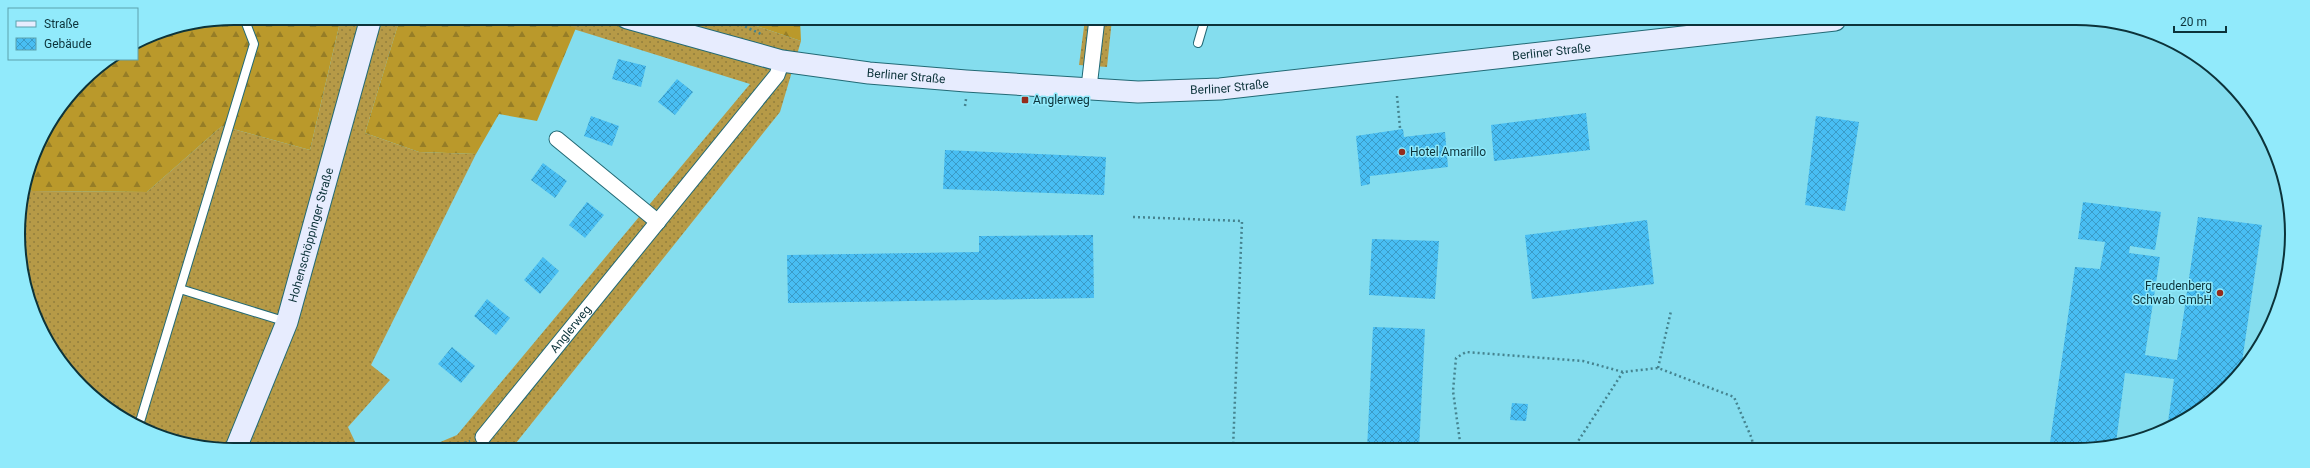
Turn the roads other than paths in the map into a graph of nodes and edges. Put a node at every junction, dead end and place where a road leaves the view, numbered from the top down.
1 (247, 25) edge
2 (369, 25) edge
3 (653, 25) edge
4 (1096, 25) edge
5 (1203, 25) edge
6 (1790, 25) edge
7 (1198, 43) dead end
8 (782, 61) junction
9 (1089, 88) junction
10 (557, 139) dead end
11 (658, 222) junction
12 (180, 289) junction
13 (288, 322) junction
14 (141, 420) edge
15 (483, 437) road end
16 (238, 443) edge

1 - 12 lane
2 - 13 main road, Hohenschöppinger Straße
3 - 8 main road, Berliner Straße
4 - 9 street
5 - 7 lane
6 - 9 main road, Berliner Straße
8 - 9 main road, Berliner Straße
8 - 11 street, Anglerweg
10 - 11 street
11 - 15 street, Anglerweg
12 - 13 lane
12 - 14 lane
13 - 16 main road, Hohenschöppinger Straße

